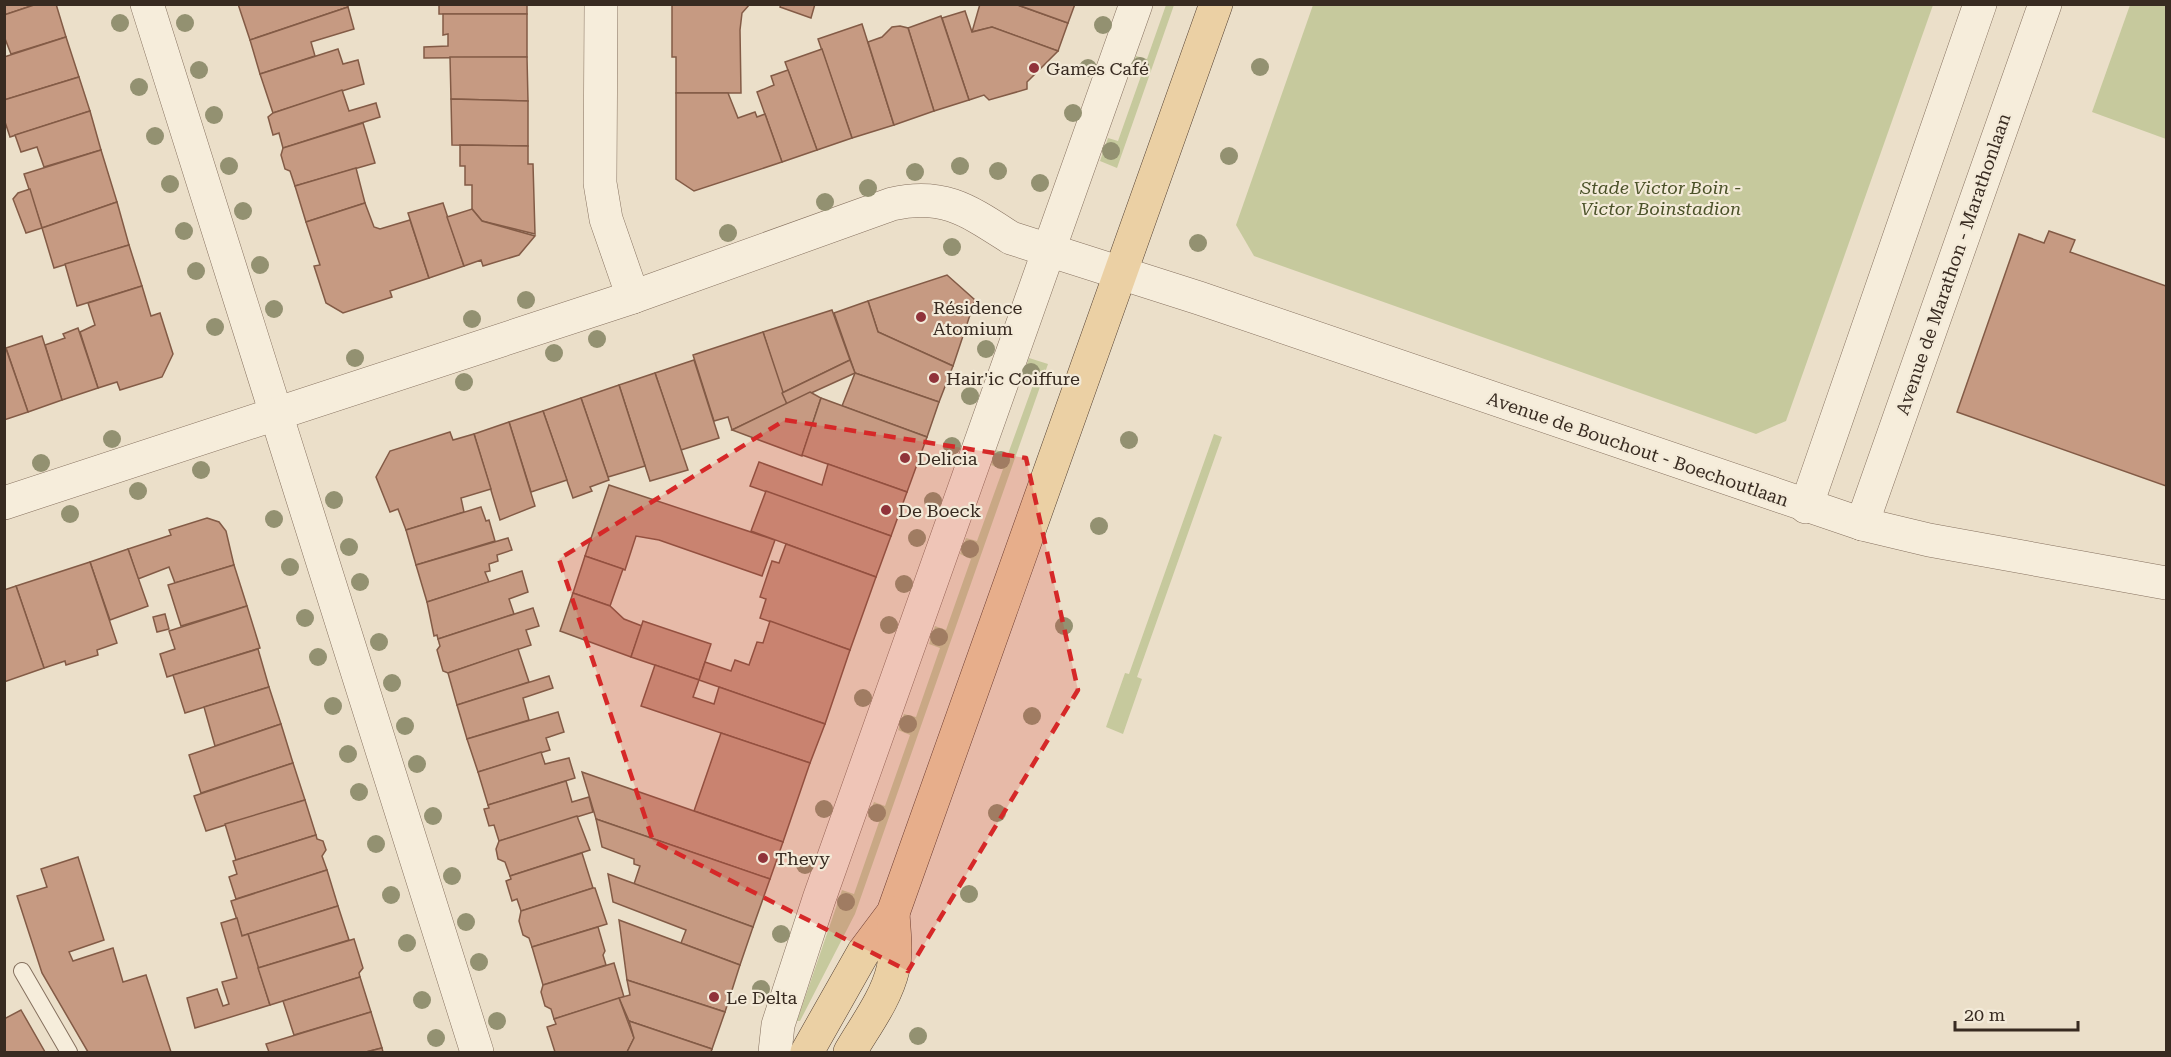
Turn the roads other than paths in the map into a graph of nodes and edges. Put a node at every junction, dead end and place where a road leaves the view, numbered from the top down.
1 (147, 4) edge
2 (601, 4) edge
3 (1136, 4) edge
4 (1216, 4) edge
5 (1980, 4) edge
6 (2045, 4) edge
7 (1049, 249) junction
8 (1121, 273) junction
9 (633, 297) junction
10 (276, 413) junction
11 (4, 503) edge
12 (1806, 507) junction
13 (1862, 524) junction
14 (2166, 583) edge
15 (893, 913) junction
16 (22, 971) dead end
17 (69, 1053) edge
18 (477, 1053) edge
19 (775, 1053) edge
20 (807, 1053) edge
21 (850, 1053) edge

1 - 10 street
2 - 9 street
3 - 7 street
4 - 8 main road
5 - 12 street
6 - 13 street, Avenue de Marathon - Marathonlaan
7 - 8 street, Avenue de Bouchout - Boechoutlaan
7 - 9 street, Avenue de Bouchout - Boechoutlaan
7 - 19 street
8 - 12 street, Avenue de Bouchout - Boechoutlaan
8 - 15 main road
9 - 10 street, Avenue de Bouchout - Boechoutlaan
10 - 11 street, Avenue de Bouchout - Boechoutlaan
10 - 18 street
12 - 13 street, Avenue de Bouchout - Boechoutlaan
13 - 14 street, Avenue de Bouchout - Boechoutlaan
15 - 20 main road
15 - 21 main road
16 - 17 lane

